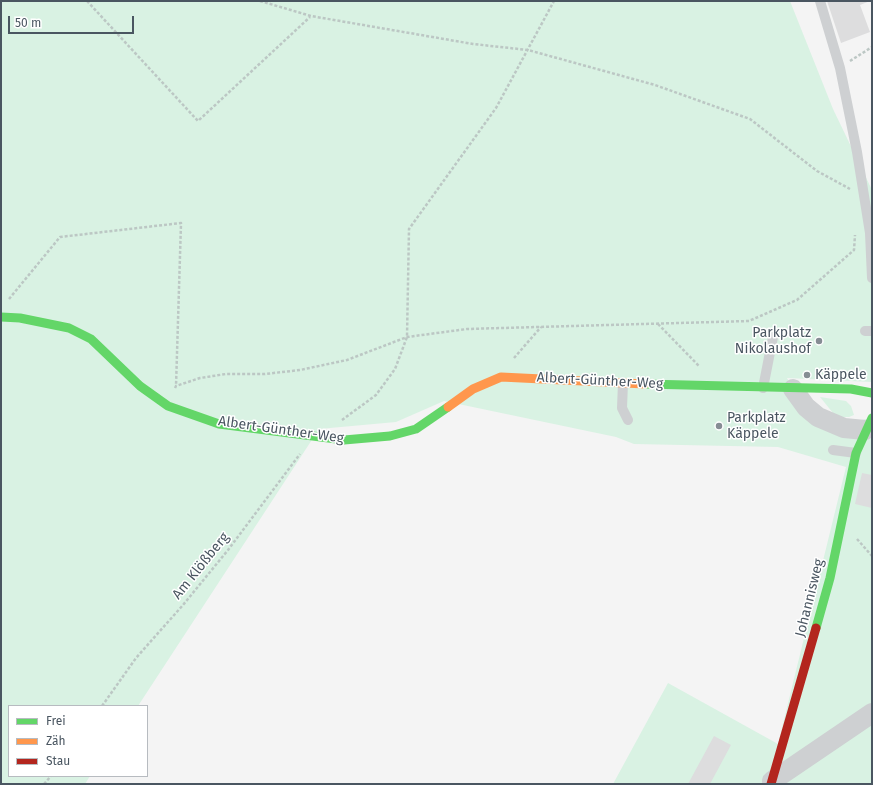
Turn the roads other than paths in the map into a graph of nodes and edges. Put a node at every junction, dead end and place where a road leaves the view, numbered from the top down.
1 (820, 1) edge
2 (872, 278) edge
3 (1, 317) edge
4 (773, 337) dead end
5 (622, 383) junction
6 (763, 388) junction
7 (793, 389) junction
8 (872, 393) edge
9 (628, 420) dead end
10 (868, 424) edge
11 (833, 450) dead end
12 (856, 453) junction
13 (872, 713) edge
14 (772, 782) edge

1 - 2 lane
3 - 5 street, Albert-Günther-Weg
4 - 6 lane
5 - 6 street, Albert-Günther-Weg
5 - 9 lane
6 - 7 street, Albert-Günther-Weg
7 - 8 street, Albert-Günther-Weg
7 - 10 street
10 - 12 street, Johannisweg
11 - 12 lane
12 - 14 street, Johannisweg
13 - 14 street

